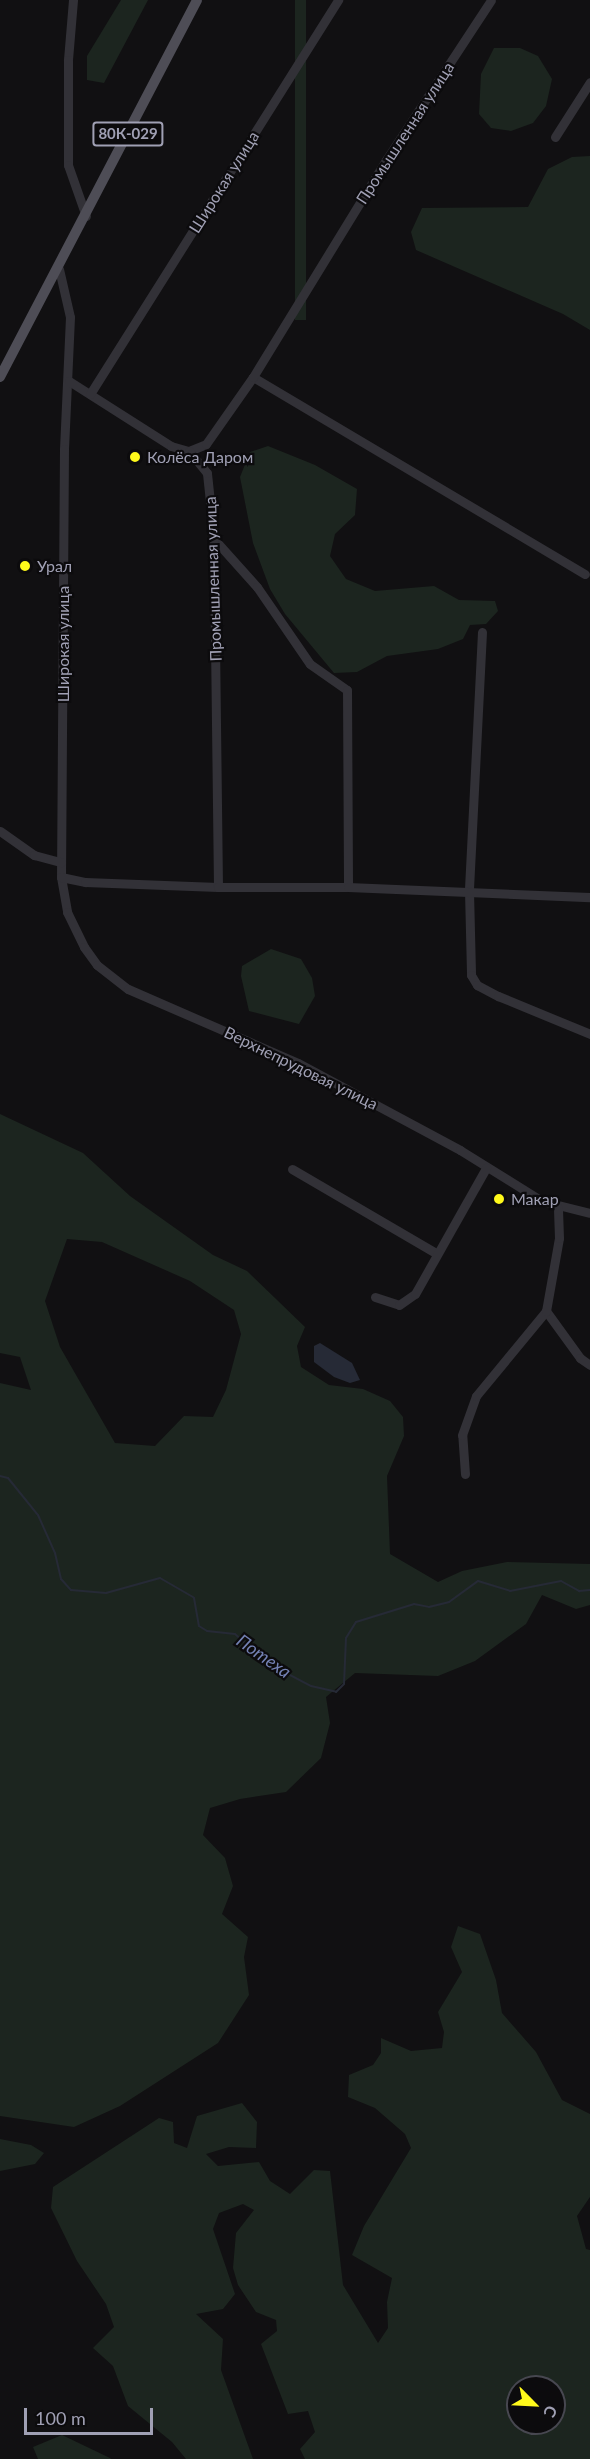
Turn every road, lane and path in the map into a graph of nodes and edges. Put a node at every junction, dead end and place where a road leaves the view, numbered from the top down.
1 (73, 0) edge
2 (197, 0) edge
3 (338, 0) edge
4 (491, 0) edge
5 (590, 82) edge
6 (555, 137) dead end
7 (86, 216) junction
8 (59, 269) junction
9 (0, 377) edge
10 (253, 377) junction
11 (69, 381) junction
12 (90, 394) junction
13 (189, 451) junction
14 (214, 539) junction
15 (585, 574) dead end
16 (482, 632) dead end
17 (0, 831) edge
18 (61, 862) junction
19 (61, 877) junction
20 (218, 886) junction
21 (348, 887) junction
22 (469, 891) junction
23 (590, 897) edge
24 (590, 1034) edge
25 (486, 1168) junction
26 (292, 1169) dead end
27 (558, 1208) junction
28 (590, 1213) edge
29 (436, 1253) junction
30 (375, 1297) dead end
31 (546, 1311) junction
32 (590, 1365) edge
33 (465, 1474) dead end

1 - 7 street
2 - 7 main road, 80К-029
3 - 12 street, Широкая улица
4 - 10 street, Промышленная улица
5 - 6 street
7 - 8 main road, 80К-029
8 - 9 main road, 80К-029
8 - 11 street, Широкая улица
10 - 13 street, Промышленная улица
10 - 15 street
11 - 12 street
11 - 18 street, Широкая улица
12 - 13 street
13 - 14 street, Промышленная улица
14 - 20 street, Промышленная улица
14 - 21 street
16 - 22 street
17 - 18 street
18 - 19 street, Широкая улица
19 - 20 street
19 - 25 street, Верхнепрудовая улица
20 - 21 street
21 - 22 street
22 - 23 street
22 - 24 street
25 - 27 street, Верхнепрудовая улица
25 - 29 street
26 - 29 street
27 - 28 street, Верхнепрудовая улица
27 - 31 street
29 - 30 street
31 - 32 street
31 - 33 street

